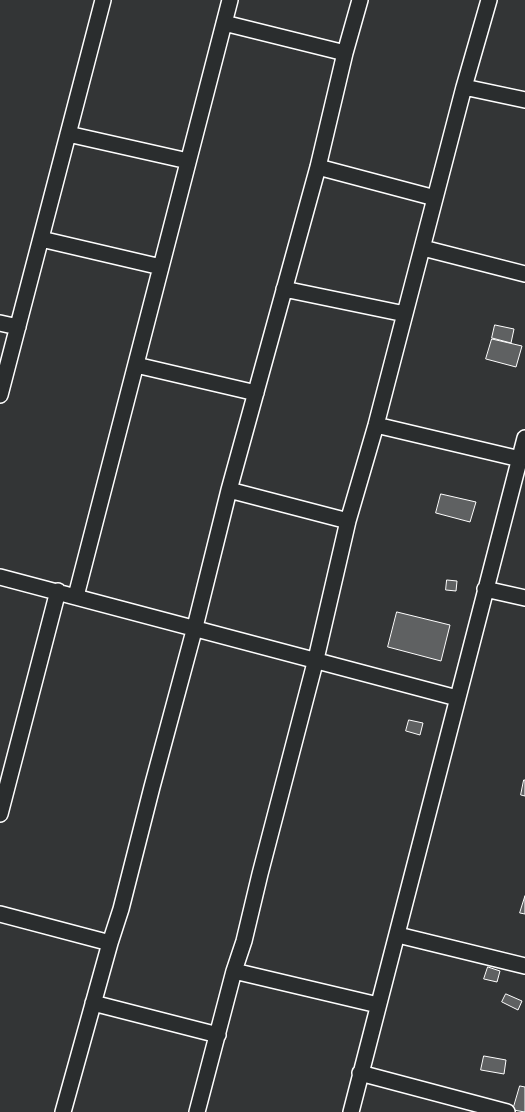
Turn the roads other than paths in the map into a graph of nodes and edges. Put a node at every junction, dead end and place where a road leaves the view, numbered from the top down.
1 (103, 0) edge
2 (230, 0) edge
3 (360, 0) edge
4 (489, 0) edge
5 (224, 23) junction
6 (345, 53) junction
7 (464, 87) junction
8 (525, 100) edge
9 (68, 134) junction
10 (188, 161) junction
11 (318, 167) junction
12 (435, 198) junction
13 (41, 239) junction
14 (422, 248) junction
15 (161, 267) junction
16 (525, 274) edge
17 (284, 289) junction
18 (405, 314) junction
19 (0, 323) edge
20 (18, 327) junction
21 (136, 365) junction
22 (256, 393) junction
23 (0, 396) edge
24 (376, 425) junction
25 (525, 438) edge
26 (520, 459) junction
27 (229, 490) junction
28 (348, 521) junction
29 (0, 577) edge
30 (485, 589) junction
31 (58, 592) junction
32 (76, 596) junction
33 (525, 598) edge
34 (195, 627) junction
35 (316, 659) junction
36 (458, 698) junction
37 (0, 814) edge
38 (0, 914) edge
39 (398, 935) junction
40 (110, 943) junction
41 (525, 966) edge
42 (234, 971) junction
43 (93, 1003) junction
44 (378, 1005) junction
45 (218, 1035) junction
46 (360, 1072) junction
47 (63, 1112) edge
48 (197, 1112) edge
49 (351, 1112) edge
50 (507, 1112) edge

1 - 9 street
2 - 5 street
3 - 6 street
4 - 7 street
5 - 6 street
5 - 10 street
6 - 11 street
7 - 8 street
7 - 12 street
9 - 10 street
9 - 13 street
10 - 15 street
11 - 12 street
11 - 17 street
12 - 14 street
13 - 15 street
13 - 20 street
14 - 16 street
14 - 18 street
15 - 21 street
17 - 18 street
17 - 22 street
18 - 24 street
19 - 20 street
20 - 23 street
21 - 22 street
21 - 32 street
22 - 27 street
24 - 26 street
24 - 28 street
25 - 26 street
26 - 30 street
27 - 28 street
27 - 34 street
28 - 35 street
29 - 31 street
30 - 33 street
30 - 36 street
31 - 32 street
31 - 37 street
32 - 34 street
34 - 35 street
34 - 40 street
35 - 36 street
35 - 42 street
36 - 39 street
38 - 40 street
39 - 41 street
39 - 44 street
40 - 43 street
42 - 44 street
42 - 45 street
43 - 45 street
43 - 47 street
44 - 46 street
45 - 48 street
46 - 49 street
46 - 50 street

